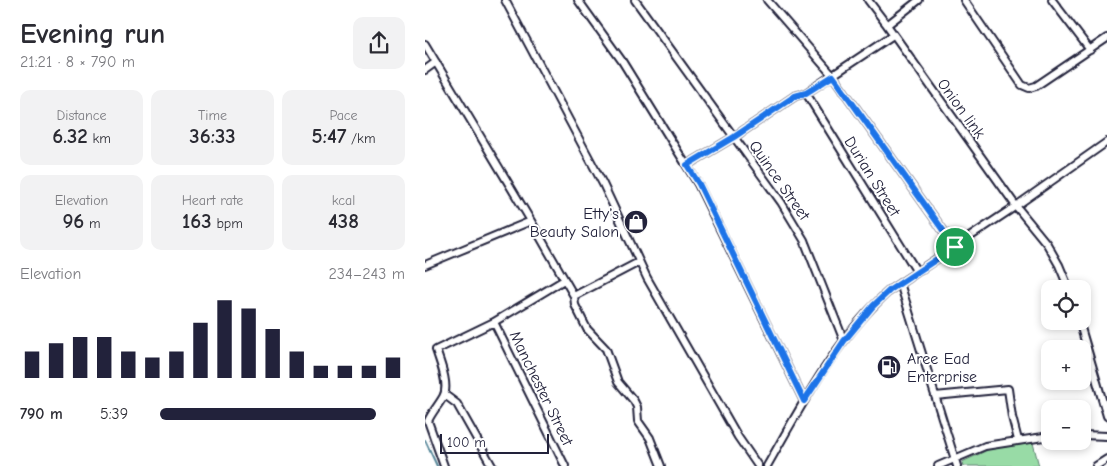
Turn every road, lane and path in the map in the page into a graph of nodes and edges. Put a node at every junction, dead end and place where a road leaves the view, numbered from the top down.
1 (505, 0) edge
2 (578, 0) edge
3 (635, 0) edge
4 (767, 0) edge
5 (868, 0) edge
6 (919, 0) edge
7 (964, 0) edge
8 (1052, 0) edge
9 (889, 23) junction
10 (893, 35) junction
11 (1107, 38) edge
12 (425, 44) edge
13 (1090, 50) junction
14 (435, 62) junction
15 (425, 70) edge
16 (833, 76) junction
17 (806, 93) junction
18 (734, 137) junction
19 (1107, 142) edge
20 (687, 165) junction
21 (1016, 206) junction
22 (531, 221) junction
23 (955, 247) junction
24 (639, 262) junction
25 (425, 265) edge
26 (917, 272) junction
27 (564, 280) junction
28 (1065, 280) edge
29 (900, 283) junction
30 (574, 296) junction
31 (494, 322) junction
32 (1082, 330) edge
33 (844, 341) junction
34 (445, 395) junction
35 (935, 396) junction
36 (804, 401) junction
37 (1107, 416) edge
38 (1091, 435) edge
39 (1107, 436) edge
40 (1041, 437) edge
41 (1017, 440) junction
42 (955, 458) junction
43 (1107, 459) edge
44 (444, 466) edge
45 (492, 466) edge
46 (565, 466) edge
47 (661, 466) edge
48 (758, 466) edge
49 (767, 466) edge
50 (938, 466) edge
51 (957, 466) edge
52 (1096, 466) edge

1 - 24 street
2 - 20 street
3 - 18 street, Quince Street
4 - 16 street
5 - 9 street, Onion link
6 - 9 street
7 - 13 street
8 - 13 street
9 - 10 street, Onion link
10 - 16 street
10 - 21 street, Onion link
11 - 13 street
12 - 14 street
14 - 15 street
14 - 22 street
16 - 17 street
16 - 23 street
17 - 18 street
17 - 26 street, Durian Street
18 - 20 street
18 - 33 street, Quince Street
19 - 21 street
20 - 36 street
21 - 23 street
21 - 28 street, Onion link
22 - 25 street
22 - 27 street
23 - 26 street
24 - 30 street
24 - 48 street
26 - 29 street
27 - 30 street
27 - 31 street
29 - 33 street
29 - 35 street
30 - 47 street
31 - 34 street
31 - 46 street, Manchester Street
32 - 37 street
33 - 36 street
34 - 44 street
34 - 45 street
35 - 41 street
35 - 42 street
36 - 49 street
38 - 39 street
40 - 41 street
41 - 42 street
42 - 50 street
42 - 51 street
43 - 52 street

